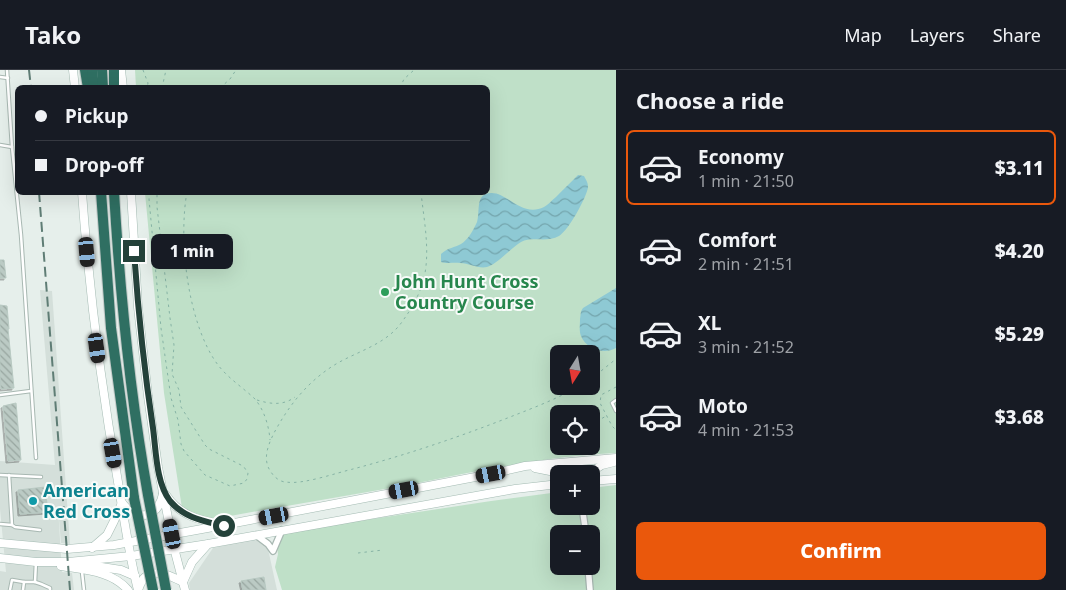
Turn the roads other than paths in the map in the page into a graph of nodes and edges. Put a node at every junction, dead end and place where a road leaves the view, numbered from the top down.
1 (7, 70) edge
2 (73, 70) edge
3 (85, 70) edge
4 (92, 70) edge
5 (102, 70) edge
6 (114, 70) edge
7 (121, 70) edge
8 (0, 77) edge
9 (8, 78) junction
10 (75, 85) edge
11 (88, 85) edge
12 (94, 85) edge
13 (103, 85) edge
14 (114, 85) edge
15 (123, 85) edge
16 (0, 145) edge
17 (12, 147) junction
18 (15, 176) edge
19 (17, 195) edge
20 (82, 195) edge
21 (101, 195) edge
22 (114, 195) edge
23 (131, 195) edge
24 (31, 391) junction
25 (0, 395) edge
26 (616, 400) edge
27 (616, 411) edge
28 (36, 458) dead end
29 (616, 460) edge
30 (525, 466) junction
31 (600, 466) edge
32 (550, 471) edge
33 (0, 475) edge
34 (9, 475) junction
35 (41, 477) dead end
36 (616, 479) edge
37 (600, 480) edge
38 (550, 485) edge
39 (164, 490) junction
40 (122, 502) junction
41 (0, 524) edge
42 (12, 525) junction
43 (224, 526) junction
44 (40, 530) dead end
45 (282, 530) junction
46 (172, 534) junction
47 (256, 535) junction
48 (0, 543) edge
49 (129, 543) junction
50 (208, 544) junction
51 (92, 548) junction
52 (174, 548) junction
53 (131, 556) junction
54 (0, 558) edge
55 (36, 562) junction
56 (68, 562) junction
57 (81, 569) junction
58 (589, 575) edge
59 (135, 576) junction
60 (24, 582) junction
61 (34, 582) junction
62 (184, 586) edge
63 (10, 590) edge
64 (23, 590) edge
65 (50, 590) edge
66 (84, 590) edge
67 (128, 590) edge
68 (138, 590) edge
69 (153, 590) edge
70 (166, 590) edge
71 (590, 590) edge

1 - 9 lane
2 - 10 main road
3 - 11 highway
4 - 12 highway
5 - 13 highway
6 - 14 highway
7 - 15 main road
8 - 9 lane
9 - 17 lane
16 - 17 lane
17 - 18 lane
19 - 24 lane
20 - 40 main road
21 - 69 highway, bridge
22 - 70 highway, bridge
23 - 39 main road
24 - 25 lane
24 - 28 lane
26 - 27 lane
29 - 30 main road
29 - 31 main road
30 - 32 main road
30 - 43 main road
33 - 34 lane
34 - 35 lane
34 - 42 lane
36 - 37 main road
38 - 45 main road
39 - 40 main road
39 - 43 main road
39 - 46 main road
40 - 49 main road
40 - 51 main road
41 - 42 lane
42 - 44 lane
43 - 46 main road
45 - 47 main road
45 - 47 street
46 - 49 main road
46 - 52 main road
47 - 50 main road
48 - 51 main road
49 - 51 main road
49 - 53 main road
50 - 52 main road
50 - 62 main road
52 - 53 main road
52 - 62 main road
53 - 56 main road
53 - 59 main road
54 - 55 main road
55 - 56 main road
55 - 57 main road
55 - 61 lane
56 - 59 main road
57 - 66 lane
57 - 67 main road
58 - 71 street
59 - 68 main road
60 - 61 lane
60 - 63 lane
60 - 64 lane
61 - 65 lane
62 - 68 main road

